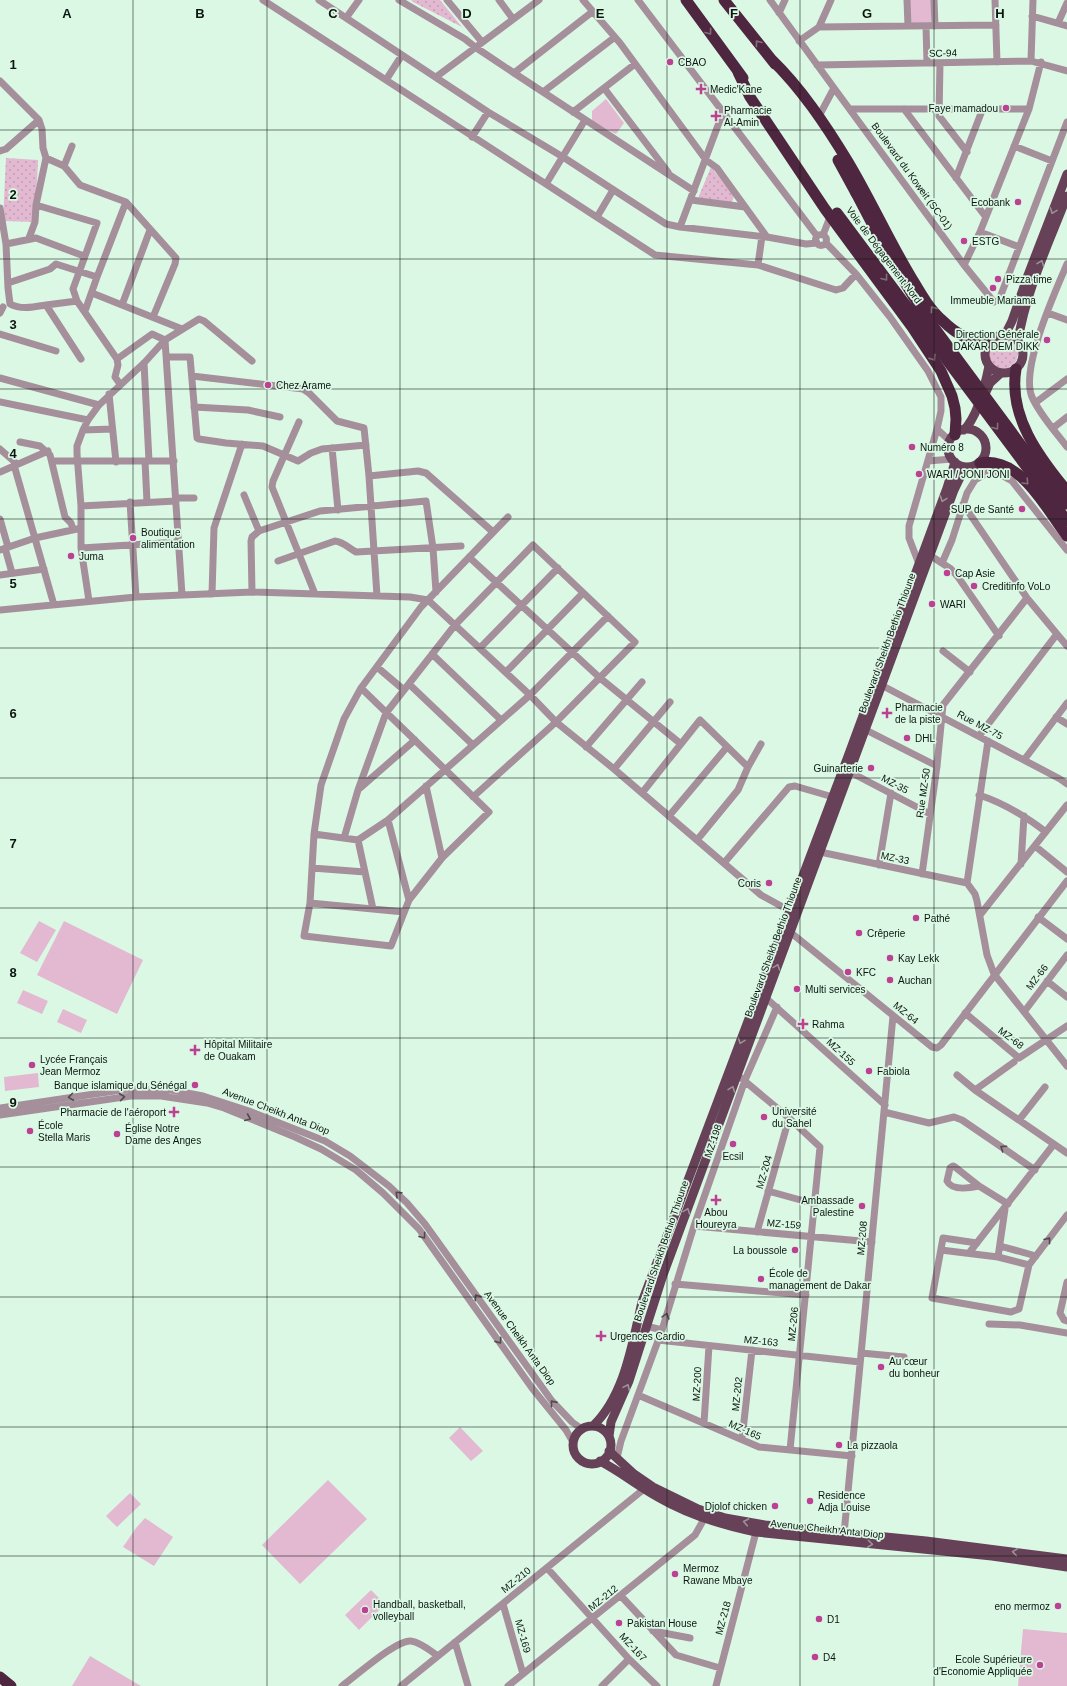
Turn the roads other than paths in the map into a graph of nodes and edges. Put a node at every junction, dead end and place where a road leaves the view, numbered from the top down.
1 (263, 0) edge
2 (319, 0) edge
3 (359, 0) edge
4 (399, 0) edge
5 (447, 0) edge
6 (499, 0) edge
7 (538, 0) edge
8 (583, 0) edge
9 (638, 0) edge
10 (686, 0) edge
11 (724, 0) edge
12 (770, 0) edge
13 (785, 0) edge
14 (832, 0) edge
15 (907, 0) edge
16 (934, 0) edge
17 (995, 0) edge
18 (1033, 0) edge
19 (1067, 3) edge
20 (592, 12) junction
21 (779, 12) junction
22 (1032, 16) junction
23 (346, 18) junction
24 (513, 19) junction
25 (1058, 23) junction
26 (996, 25) junction
27 (908, 26) junction
28 (926, 26) junction
29 (935, 26) junction
30 (1067, 26) edge
31 (818, 27) junction
32 (615, 37) junction
33 (799, 41) junction
34 (482, 42) junction
35 (476, 47) junction
36 (402, 55) junction
37 (771, 59) junction
38 (1031, 61) junction
39 (997, 62) junction
40 (1041, 62) junction
41 (927, 63) junction
42 (940, 63) junction
43 (636, 64) junction
44 (817, 65) junction
45 (1067, 71) edge
46 (514, 73) junction
47 (436, 77) junction
48 (386, 80) junction
49 (0, 81) edge
50 (604, 88) junction
51 (834, 88) junction
52 (543, 92) junction
53 (939, 108) junction
54 (983, 108) junction
55 (850, 109) junction
56 (904, 109) junction
57 (1029, 109) junction
58 (488, 112) junction
59 (573, 112) junction
60 (723, 112) junction
61 (818, 118) junction
62 (39, 120) junction
63 (585, 120) junction
64 (1067, 122) edge
65 (472, 137) junction
66 (72, 146) dead end
67 (1014, 146) junction
68 (0, 151) edge
69 (967, 152) junction
70 (563, 157) junction
71 (46, 158) junction
72 (706, 160) junction
73 (1052, 161) junction
74 (64, 166) junction
75 (1067, 174) edge
76 (671, 176) junction
77 (956, 178) junction
78 (546, 184) junction
79 (613, 190) junction
80 (694, 191) junction
81 (1067, 196) edge
82 (691, 200) junction
83 (126, 202) junction
84 (36, 205) junction
85 (745, 207) junction
86 (0, 208) edge
87 (834, 215) junction
88 (985, 216) junction
89 (597, 217) junction
90 (2, 226) edge
91 (680, 227) junction
92 (150, 230) junction
93 (980, 232) junction
94 (764, 236) junction
95 (29, 238) junction
96 (819, 238) junction
97 (6, 244) junction
98 (1019, 247) junction
99 (84, 256) junction
100 (4, 260) edge
101 (1067, 264) edge
102 (758, 265) junction
103 (964, 265) junction
104 (80, 270) junction
105 (856, 274) junction
106 (97, 277) junction
107 (1060, 282) junction
108 (1067, 285) edge
109 (5, 287) edge
110 (92, 293) junction
111 (77, 301) junction
112 (46, 305) junction
113 (122, 305) junction
114 (85, 311) junction
115 (1048, 313) junction
116 (153, 318) junction
117 (1067, 320) edge
118 (182, 329) junction
119 (0, 334) edge
120 (1005, 335) junction
121 (166, 340) junction
122 (1018, 341) junction
123 (988, 343) junction
124 (56, 351) dead end
125 (167, 357) junction
126 (81, 359) dead end
127 (118, 359) junction
128 (252, 360) dead end
129 (144, 363) junction
130 (989, 366) junction
131 (1016, 369) junction
132 (1001, 373) junction
133 (192, 376) junction
134 (0, 378) edge
135 (1067, 379) edge
136 (120, 384) junction
137 (110, 394) junction
138 (0, 402) edge
139 (1035, 403) junction
140 (98, 406) junction
141 (194, 407) junction
142 (280, 417) dead end
143 (1067, 417) edge
144 (88, 420) junction
145 (298, 422) dead end
146 (1053, 428) junction
147 (112, 429) junction
148 (936, 429) junction
149 (83, 430) junction
150 (979, 434) junction
151 (956, 435) junction
152 (20, 442) dead end
153 (242, 444) junction
154 (366, 445) junction
155 (1067, 447) edge
156 (332, 448) junction
157 (0, 449) edge
158 (48, 451) junction
159 (284, 455) junction
160 (953, 460) junction
161 (52, 461) junction
162 (147, 461) junction
163 (174, 461) junction
164 (928, 461) junction
165 (78, 462) junction
166 (116, 462) junction
167 (980, 463) junction
168 (16, 464) junction
169 (965, 467) junction
170 (0, 472) edge
171 (369, 476) junction
172 (1067, 491) edge
173 (244, 495) dead end
174 (194, 498) dead end
175 (176, 499) junction
176 (130, 502) junction
177 (147, 502) junction
178 (963, 504) junction
179 (1067, 504) edge
180 (81, 506) junction
181 (371, 506) junction
182 (338, 510) junction
183 (508, 517) dead end
184 (1067, 521) edge
185 (287, 522) junction
186 (1, 523) edge
187 (81, 528) junction
188 (73, 529) junction
189 (259, 531) junction
190 (493, 532) junction
191 (1067, 536) edge
192 (34, 538) junction
193 (179, 542) junction
194 (132, 545) junction
195 (460, 546) dead end
196 (4, 548) edge
197 (81, 548) junction
198 (433, 548) junction
199 (1067, 550) edge
200 (374, 551) junction
201 (300, 553) junction
202 (931, 556) junction
203 (469, 557) junction
204 (278, 561) dead end
205 (942, 563) junction
206 (919, 564) junction
207 (558, 568) junction
208 (44, 569) junction
209 (12, 573) junction
210 (0, 575) edge
211 (496, 582) junction
212 (252, 592) junction
213 (436, 592) junction
214 (584, 593) junction
215 (212, 594) junction
216 (315, 594) junction
217 (182, 595) junction
218 (377, 596) junction
219 (136, 597) junction
220 (1027, 598) junction
221 (428, 600) junction
222 (89, 601) junction
223 (54, 605) junction
224 (521, 605) junction
225 (0, 610) edge
226 (608, 616) junction
227 (455, 625) junction
228 (548, 630) junction
229 (1057, 634) junction
230 (999, 636) junction
231 (1067, 646) edge
232 (480, 648) junction
233 (943, 651) dead end
234 (572, 652) junction
235 (432, 654) junction
236 (377, 667) junction
237 (506, 672) junction
238 (970, 672) junction
239 (600, 678) junction
240 (642, 682) dead end
241 (409, 684) junction
242 (883, 686) junction
243 (361, 688) junction
244 (404, 690) junction
245 (530, 695) junction
246 (626, 700) junction
247 (670, 702) dead end
248 (1067, 703) edge
249 (386, 713) junction
250 (941, 716) junction
251 (1056, 716) junction
252 (500, 720) junction
253 (556, 722) junction
254 (654, 722) junction
255 (1067, 724) edge
256 (866, 730) junction
257 (979, 736) junction
258 (415, 740) junction
259 (988, 741) junction
260 (681, 744) junction
261 (761, 744) dead end
262 (473, 745) junction
263 (586, 747) junction
264 (727, 747) junction
265 (1024, 760) junction
266 (937, 766) junction
267 (748, 767) junction
268 (614, 769) junction
269 (445, 770) junction
270 (850, 772) junction
271 (1067, 784) edge
272 (426, 786) junction
273 (358, 790) junction
274 (642, 793) junction
275 (891, 793) junction
276 (979, 795) junction
277 (473, 797) junction
278 (833, 797) junction
279 (1067, 805) edge
280 (930, 814) junction
281 (669, 816) junction
282 (1024, 816) junction
283 (388, 820) junction
284 (1046, 832) junction
285 (314, 834) junction
286 (344, 838) junction
287 (358, 840) junction
288 (697, 840) junction
289 (1035, 846) junction
290 (820, 852) junction
291 (442, 858) junction
292 (724, 863) junction
293 (879, 864) junction
294 (1021, 864) junction
295 (312, 868) junction
296 (365, 872) junction
297 (1067, 872) edge
298 (922, 874) junction
299 (1067, 881) edge
300 (967, 883) junction
301 (409, 900) junction
302 (310, 903) junction
303 (372, 909) junction
304 (790, 911) junction
305 (404, 912) junction
306 (980, 915) junction
307 (1038, 917) junction
308 (790, 932) junction
309 (1067, 939) edge
310 (1067, 955) edge
311 (994, 974) junction
312 (1047, 981) junction
313 (1067, 997) edge
314 (766, 998) junction
315 (777, 1008) junction
316 (1024, 1012) junction
317 (965, 1013) junction
318 (893, 1016) junction
319 (1067, 1026) edge
320 (1046, 1040) junction
321 (1014, 1062) dead end
322 (1066, 1063) edge
323 (957, 1075) dead end
324 (741, 1078) junction
325 (1045, 1087) dead end
326 (975, 1090) junction
327 (0, 1108) edge
328 (885, 1108) junction
329 (0, 1115) edge
330 (789, 1118) junction
331 (1019, 1120) junction
332 (1054, 1144) junction
333 (1067, 1152) edge
334 (1036, 1170) junction
335 (980, 1186) dead end
336 (768, 1191) junction
337 (815, 1204) junction
338 (1006, 1207) junction
339 (1067, 1215) edge
340 (995, 1221) junction
341 (1003, 1222) junction
342 (694, 1226) junction
343 (757, 1232) junction
344 (812, 1237) junction
345 (872, 1242) junction
346 (977, 1243) junction
347 (1000, 1246) junction
348 (941, 1250) junction
349 (969, 1253) junction
350 (1036, 1256) junction
351 (998, 1257) junction
352 (1029, 1265) junction
353 (1067, 1282) edge
354 (675, 1284) junction
355 (806, 1295) junction
356 (1067, 1321) edge
357 (989, 1324) dead end
358 (646, 1326) junction
359 (662, 1330) junction
360 (1067, 1333) edge
361 (658, 1340) junction
362 (709, 1346) junction
363 (752, 1350) junction
364 (861, 1353) junction
365 (800, 1355) junction
366 (904, 1357) dead end
367 (860, 1362) junction
368 (638, 1395) junction
369 (704, 1422) junction
370 (593, 1426) junction
371 (582, 1428) junction
372 (609, 1436) junction
373 (742, 1439) junction
374 (573, 1442) junction
375 (790, 1450) junction
376 (610, 1451) junction
377 (852, 1456) junction
378 (617, 1458) junction
379 (600, 1461) junction
380 (644, 1489) junction
381 (704, 1519) junction
382 (756, 1532) junction
383 (844, 1534) junction
384 (1067, 1559) edge
385 (1067, 1567) edge
386 (547, 1568) junction
387 (621, 1596) junction
388 (503, 1604) junction
389 (593, 1619) junction
390 (653, 1631) junction
391 (690, 1638) dead end
392 (455, 1642) junction
393 (438, 1656) junction
394 (629, 1659) junction
395 (720, 1668) junction
396 (523, 1674) junction
397 (0, 1677) edge
398 (409, 1683) edge
399 (11, 1686) edge
400 (342, 1686) edge
401 (401, 1686) edge
402 (468, 1686) edge
403 (508, 1686) edge
404 (602, 1686) edge
405 (656, 1686) edge
406 (716, 1686) edge

1 - 48 street
2 - 23 street
3 - 23 street
4 - 35 street
5 - 34 street
6 - 24 street
7 - 24 street
8 - 20 street
9 - 60 street
10 -> 87 highway, Voie de Dégagement Nord
37 -> 11 highway, Voie de Dégagement Nord
12 - 21 street, Boulevard du Koweit (SC-01)
13 - 21 street
14 - 31 street
15 - 27 street
16 - 29 street
17 - 26 street
18 - 22 street
19 - 25 street
20 - 32 street
20 - 46 street
21 - 33 street, Boulevard du Koweit (SC-01)
22 - 25 street
22 - 38 street
23 - 36 street
24 - 34 street
25 - 30 street
26 - 29 street
26 - 39 street
27 - 28 street
27 - 31 street
28 - 29 street
28 - 41 street
31 - 33 street
32 - 43 street
32 - 52 street
33 - 44 street, Boulevard du Koweit (SC-01)
34 - 35 street
35 - 46 street
35 - 47 street
36 - 47 street
36 - 48 street
37 - 61 highway
37 - 179 highway, Voie de Dégagement Nord, bridge
38 - 39 street, SC-94
38 - 40 street, SC-94
39 - 42 street, SC-94
40 - 45 street, SC-94
40 - 57 street
41 - 42 street, SC-94
41 - 44 street, SC-94
42 - 53 street
43 - 50 street
43 - 72 street
44 - 51 street, Boulevard du Koweit (SC-01)
46 - 52 street
47 - 58 street
48 - 65 street
49 - 62 street
50 - 59 street
50 - 76 street
51 - 55 street, Boulevard du Koweit (SC-01)
51 - 61 street
52 - 59 street
53 - 54 street
53 - 56 street
53 - 69 street
54 - 57 street
54 - 69 street
55 - 56 street
55 - 103 street, Boulevard du Koweit (SC-01)
56 - 77 street
57 - 67 street
58 - 65 street
58 - 70 street
59 - 63 street
60 - 72 street
60 - 96 street
123 -> 61 highway
62 - 68 street
62 - 71 street
63 - 70 street
63 - 76 street
64 - 73 street, Boulevard du Koweit (SC-01)
65 - 78 street
66 - 74 street
67 - 73 street
67 - 88 street
69 - 77 street
70 - 78 street
70 - 79 street
71 - 74 street
71 - 84 street
72 - 80 street
72 - 85 street
73 - 98 street, Boulevard du Koweit (SC-01)
74 - 83 street
75 -> 120 main road
76 - 80 street
77 - 88 street
78 - 89 street
79 - 89 street
79 - 91 street
80 - 82 street
122 -> 81 main road
82 - 85 street
82 - 91 street
83 - 92 street
83 - 106 street
84 - 95 street
84 - 99 street
85 - 94 street
86 - 90 street
87 - 96 street
87 -> 151 highway
87 -> 184 highway, Voie de Dégagement Nord, bridge
88 - 93 street
89 - 102 street
90 - 97 street
91 - 94 street
92 - 113 street
92 - 116 street
93 - 98 street
93 - 103 street
94 - 96 street
94 - 102 street
95 - 97 street
95 - 99 street
96 - 105 street
97 - 100 street
98 - 103 street, Boulevard du Koweit (SC-01)
99 - 104 street
100 - 109 street
101 - 107 street
102 - 105 street
104 - 106 street
104 - 109 street
104 - 111 street
105 - 148 street
106 - 110 street
107 - 108 street
107 - 115 street
109 - 112 street
110 - 113 street
110 - 114 street
111 - 112 street
111 - 114 street
112 - 126 street
113 - 116 street
114 - 127 street
115 - 117 street
115 - 139 street
116 - 118 street
118 - 121 street
118 - 128 street
119 - 124 street
120 - 122 main road
120 - 123 main road
121 - 125 street
121 - 127 street
121 - 129 street
122 - 131 main road
123 - 130 main road
125 - 133 street
125 - 163 street
127 - 136 street
129 - 136 street
129 - 162 street
130 - 132 main road
130 - 151 main road
131 - 132 main road
131 - 172 highway
132 - 150 main road
133 - 141 street
133 - 154 street
134 - 140 street
135 - 139 street
136 - 137 street
137 - 140 street
137 - 147 street
138 - 144 street
139 - 146 street
140 - 144 street
141 - 142 street
141 - 153 street
143 - 146 street
144 - 149 street
145 - 159 street
146 - 155 street
147 - 149 street
147 - 166 street
148 - 151 street
148 - 164 street
149 - 165 street
150 - 151 main road
150 - 167 main road
151 - 160 main road
152 - 158 street
153 - 159 street
153 - 215 street
154 - 156 street
154 - 171 street
156 - 159 street
156 - 182 street
157 - 168 street
158 - 161 street
158 - 168 street
159 - 185 street
160 - 164 street
160 - 169 main road
160 -> 206 main road, Boulevard Sheikh Bethio Thioune
161 - 165 street
161 - 188 street
162 - 163 street
162 - 166 street
162 - 177 street
163 - 175 street
164 - 206 street
165 - 166 street
165 - 180 street
167 - 169 main road
167 -> 191 highway
168 - 170 street
168 - 192 street
169 - 202 main road, Boulevard Sheikh Bethio Thioune
171 - 181 street
171 - 190 street
173 - 189 street
174 - 175 street
175 - 177 street
175 - 193 street
176 - 177 street
176 - 180 street
176 - 194 street
178 - 199 street
178 - 205 street
178 - 220 street
180 - 187 street
181 - 182 street
181 - 198 street
181 - 200 street
182 - 185 street
183 - 190 street
185 - 189 street
185 - 201 street
186 - 196 street
187 - 188 street
187 - 197 street
188 - 192 street
189 - 212 street
190 - 203 street
192 - 196 street
192 - 208 street
193 - 194 street
193 - 217 street
194 - 197 street
194 - 219 street
195 - 198 street
196 - 209 street
197 - 222 street
198 - 200 street
198 - 213 street
200 - 201 street
200 - 218 street
201 - 204 street
201 - 216 street
202 - 205 street
202 - 242 main road, Boulevard Sheikh Bethio Thioune
203 - 211 street
203 - 213 street
205 - 230 street
206 - 278 main road, Boulevard Sheikh Bethio Thioune
207 - 211 street
207 - 214 street
207 - 224 street
208 - 209 street
208 - 223 street
209 - 210 street
211 - 224 street
211 - 227 street
212 - 215 street
212 - 216 street
213 - 221 street
214 - 226 street
214 - 228 street
215 - 217 street
216 - 218 street
217 - 219 street
218 - 221 street
219 - 222 street
220 - 229 street
220 - 230 street, Rue MZ-50
221 - 227 street
221 - 236 street
222 - 223 street
223 - 225 street
224 - 228 street
224 - 232 street
226 - 234 street
226 - 239 street
227 - 232 street
227 - 235 street
228 - 234 street
228 - 237 street
229 - 231 street
229 - 257 street
230 - 238 street, Rue MZ-50
232 - 237 street
233 - 238 street
234 - 239 street
234 - 245 street
235 - 241 street
235 - 252 street
236 - 243 street
236 - 244 street
237 - 245 street
238 - 250 street, Rue MZ-50
239 - 246 street
239 - 253 street
240 - 246 street
241 - 244 street
241 - 262 street
242 - 250 street, Rue MZ-75
242 - 256 main road, Boulevard Sheikh Bethio Thioune
243 - 249 street
243 - 285 street
244 - 249 street
245 - 252 street
245 - 253 street
246 - 254 street
246 - 263 street
247 - 254 street
248 - 251 street
249 - 258 street
249 - 273 street
250 - 257 street, Rue MZ-75
250 - 266 street, Rue MZ-50
251 - 255 street
251 - 265 street
252 - 262 street
253 - 263 street
253 - 277 street
254 - 260 street
254 - 268 street
256 - 266 street
256 - 270 main road, Boulevard Sheikh Bethio Thioune
257 - 259 street, Rue MZ-75
258 - 269 street
258 - 273 street
259 - 265 street, Rue MZ-75
259 - 276 street
260 - 264 street
260 - 274 street
261 - 267 street
262 - 269 street
263 - 268 street
264 - 267 street
264 - 281 street
265 - 271 street, Rue MZ-75
266 - 280 street, Rue MZ-50
267 - 288 street
268 - 274 street
269 - 272 street
269 - 277 street
270 - 275 street, MZ-35
270 - 290 main road, Boulevard Sheikh Bethio Thioune
272 - 283 street
272 - 291 street
273 - 286 street
274 - 281 street
275 - 280 street, MZ-35
275 - 293 street
276 - 282 street
276 - 300 street
277 - 291 street
278 - 292 street
278 - 304 main road, Boulevard Sheikh Bethio Thioune
279 - 284 street
280 - 298 street, Rue MZ-50
281 - 288 street
282 - 284 street
282 - 294 street
283 - 287 street
283 - 301 street
284 - 289 street
285 - 286 street
285 - 295 street
286 - 287 street
287 - 296 street
288 - 292 street
289 - 294 street
289 - 297 street
290 - 293 street, MZ-33
290 - 308 main road, Boulevard Sheikh Bethio Thioune
291 - 301 street
292 - 304 street
293 - 298 street, MZ-33
294 - 306 street
295 - 296 street
295 - 302 street
296 - 303 street
298 - 300 street, MZ-33
299 - 307 street, MZ-64
300 - 306 street
301 - 305 street
302 - 303 street
302 - 305 street
303 - 305 street
304 -> 370 main road, Boulevard Sheikh Bethio Thioune
306 - 311 street
307 - 309 street
307 - 311 street, MZ-64
314 -> 308 main road, Boulevard Sheikh Bethio Thioune
308 - 318 street, MZ-64
310 - 312 street, MZ-66
311 - 316 street
311 - 317 street, MZ-64
312 - 313 street
312 - 316 street, MZ-66
314 - 315 street, MZ-155
314 - 324 main road, Boulevard Sheikh Bethio Thioune
315 - 324 street, MZ-198
315 - 328 street, MZ-155
316 - 320 street
317 - 318 street, MZ-64
317 - 320 street, MZ-68
318 - 328 street, MZ-208
319 - 320 street, MZ-68
320 - 322 street
321 - 326 street
323 - 326 street
324 - 330 street
324 - 342 street, MZ-198
358 -> 324 main road, Boulevard Sheikh Bethio Thioune
325 - 331 street
326 - 331 street
371 -> 327 street, Avenue Cheikh Anta Diop
334 -> 328 street
328 - 345 street, MZ-208
329 -> 374 street, Avenue Cheikh Anta Diop
330 - 336 street, MZ-204
330 - 337 street, MZ-206
331 - 332 street
332 - 333 street
332 - 334 street
334 - 338 street
335 - 338 street
336 - 337 street
336 - 343 street, MZ-204
337 - 344 street, MZ-206
338 - 340 street
338 - 341 street
350 -> 339 street
340 - 341 street
340 - 346 street
341 - 347 street
342 - 343 street, MZ-159
342 - 354 street, MZ-198
343 - 344 street, MZ-159
344 - 345 street, MZ-159
344 - 355 street, MZ-206
345 - 364 street, MZ-208
346 - 348 street
346 - 349 street
347 - 350 street
347 - 351 street
348 - 349 street
348 - 352 street
349 - 351 street
350 - 352 street
351 - 352 street
353 - 356 street
354 - 355 street
359 -> 354 street, MZ-198
355 - 365 street, MZ-206
357 - 360 street
358 - 359 street
372 -> 358 main road, Boulevard Sheikh Bethio Thioune
359 - 361 street, MZ-198
361 - 362 street, MZ-163
361 - 368 street, MZ-198
362 - 363 street, MZ-163
362 - 369 street, MZ-200
363 - 365 street, MZ-163
363 - 373 street, MZ-202
364 - 366 street
364 - 367 street, MZ-208
365 - 367 street, MZ-163
365 - 375 street, MZ-206
367 - 377 street, MZ-208
368 - 369 street, MZ-165
368 - 378 street, MZ-198
369 - 373 street, MZ-165
370 - 371 main road
370 - 372 main road
371 - 374 main road
372 - 376 main road
373 - 375 street, MZ-165
374 - 379 main road
375 - 377 street, MZ-165
376 - 378 main road, Avenue Cheikh Anta Diop
376 - 379 main road
377 - 383 street, MZ-208
383 -> 378 main road, Avenue Cheikh Anta Diop
379 - 380 main road, Avenue Cheikh Anta Diop
380 - 381 main road, Avenue Cheikh Anta Diop
380 - 386 street, MZ-210
381 - 382 main road, Avenue Cheikh Anta Diop
381 - 387 street, MZ-212
382 -> 385 main road, Avenue Cheikh Anta Diop
382 - 395 street, MZ-218
384 -> 383 main road, Avenue Cheikh Anta Diop
386 - 388 street, MZ-210
386 - 389 street, MZ-167
387 - 389 street, MZ-212
387 - 390 street
388 - 392 street, MZ-210
388 - 396 street, MZ-169
389 - 394 street, MZ-167
389 - 396 street, MZ-212
390 - 391 street
390 - 395 street
392 - 393 street, MZ-210
392 - 402 street
393 - 398 street, MZ-210
393 - 400 street
394 - 404 street
394 - 405 street, MZ-167
395 - 406 street, MZ-218
396 - 403 street, MZ-212
397 - 399 highway
398 - 401 street, MZ-210

